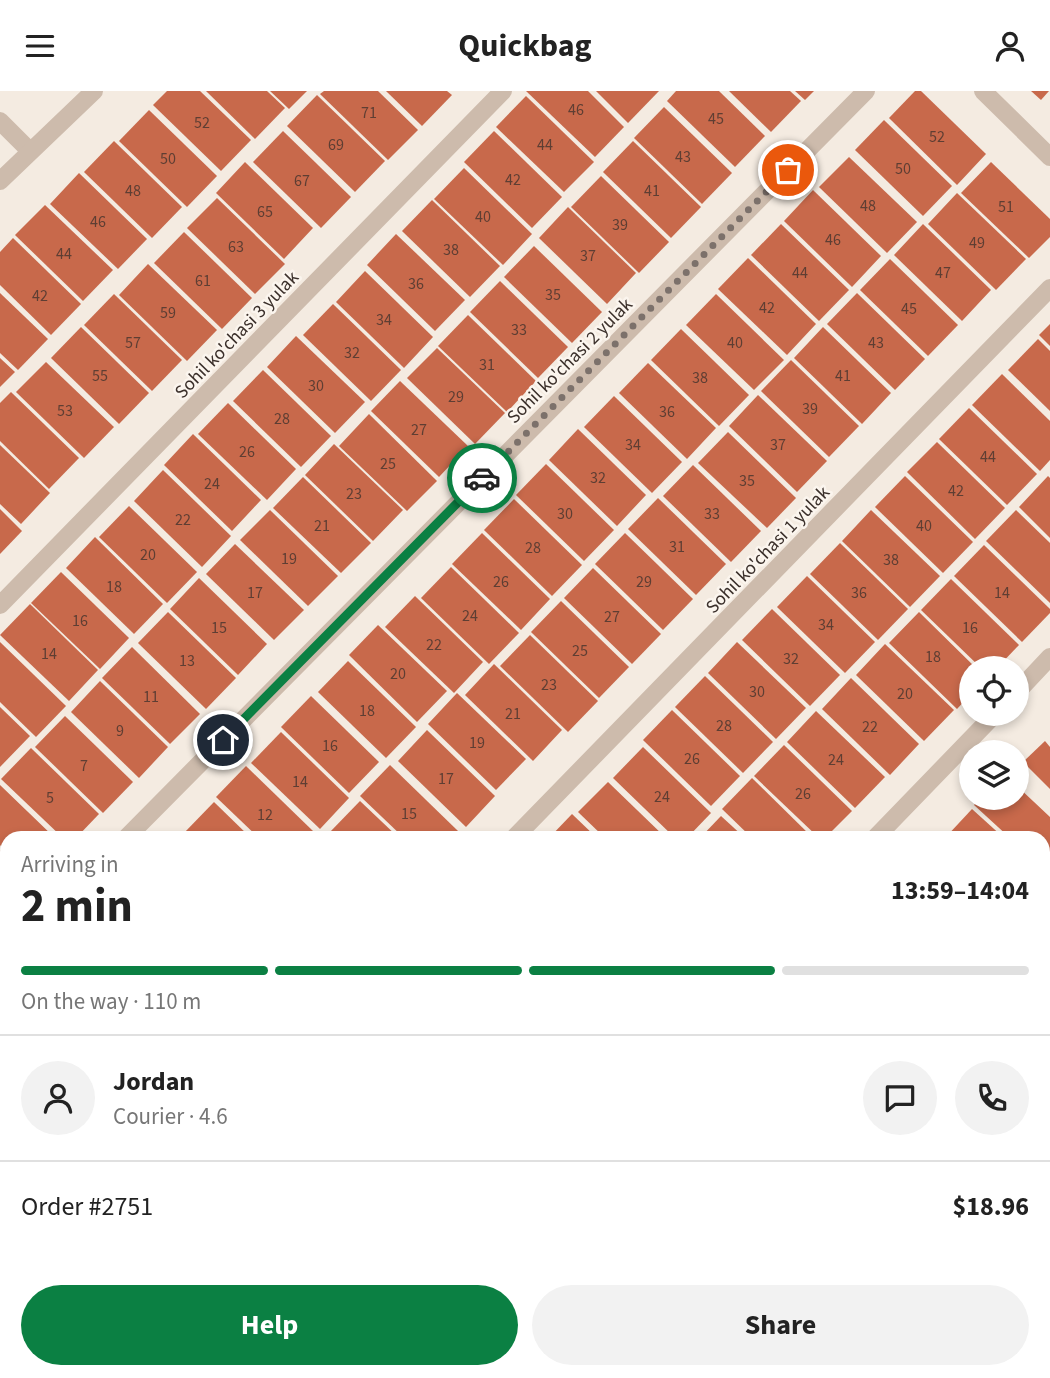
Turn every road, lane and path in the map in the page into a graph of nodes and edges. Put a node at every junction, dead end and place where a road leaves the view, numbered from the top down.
1 (94, 91) edge
2 (503, 91) edge
3 (866, 91) edge
4 (983, 91) edge
5 (0, 121) edge
6 (30, 152) junction
7 (1050, 156) edge
8 (0, 181) edge
9 (1050, 288) edge
10 (0, 605) edge
11 (1050, 657) edge
12 (1029, 679) edge
13 (984, 726) edge
14 (133, 831) edge
15 (521, 831) edge
16 (889, 831) edge

1 - 6 street
2 - 10 street, Sohil ko'chasi 3 yulak
3 - 14 street, Sohil ko'chasi 2 yulak
4 - 7 street
5 - 6 street
6 - 8 street
9 - 15 street, Sohil ko'chasi 1 yulak
11 - 12 street
13 - 16 street

